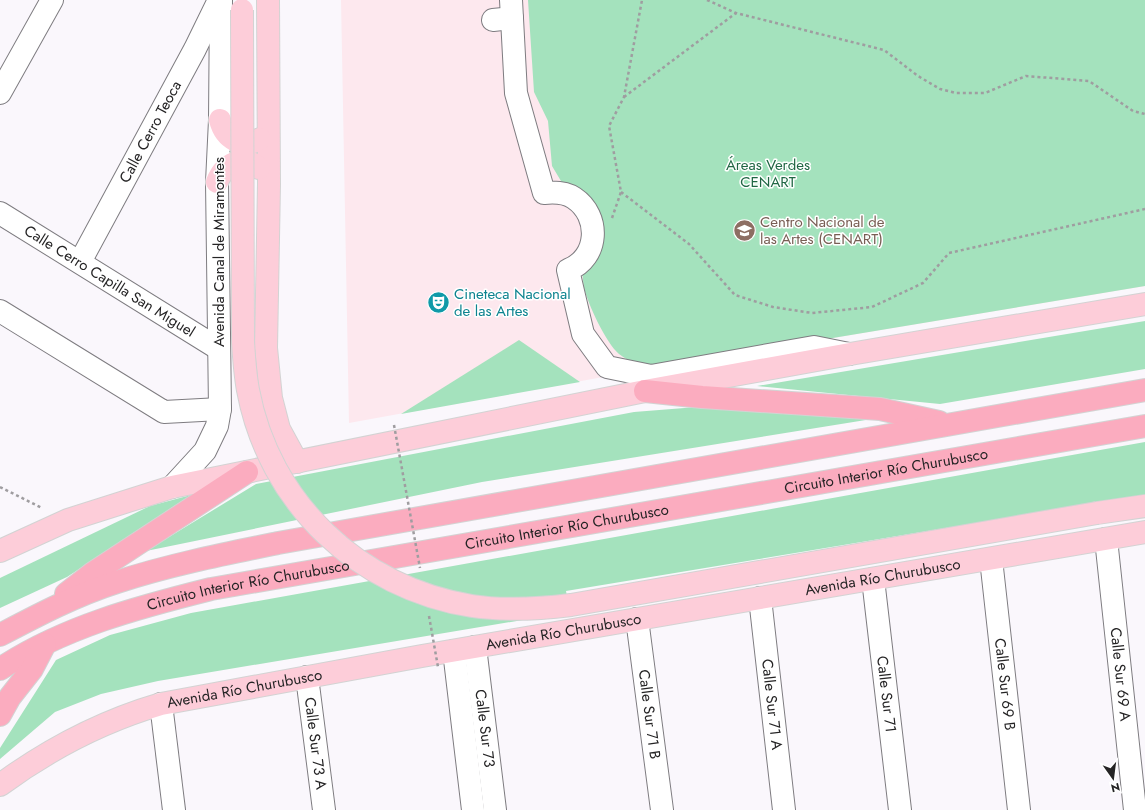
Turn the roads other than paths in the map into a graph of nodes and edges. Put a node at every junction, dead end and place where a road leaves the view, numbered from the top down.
1 (52, 0) edge
2 (220, 0) edge
3 (268, 0) edge
4 (242, 5) edge
5 (506, 13) edge
6 (0, 93) edge
7 (220, 120) junction
8 (268, 132) junction
9 (217, 182) junction
10 (269, 184) junction
11 (0, 212) edge
12 (80, 262) junction
13 (1145, 304) edge
14 (0, 311) edge
15 (219, 349) junction
16 (850, 354) junction
17 (1145, 390) edge
18 (645, 391) junction
19 (220, 409) junction
20 (948, 424) junction
21 (1145, 426) edge
22 (297, 462) junction
23 (247, 472) junction
24 (172, 488) junction
25 (1145, 506) edge
26 (1145, 532) edge
27 (1106, 539) junction
28 (0, 551) edge
29 (991, 559) junction
30 (873, 579) junction
31 (760, 598) junction
32 (40, 613) junction
33 (637, 619) junction
34 (0, 635) edge
35 (45, 644) junction
36 (465, 649) junction
37 (0, 668) edge
38 (307, 676) junction
39 (161, 704) junction
40 (0, 715) edge
41 (0, 785) edge
42 (174, 810) edge
43 (324, 810) edge
44 (473, 810) edge
45 (495, 810) edge
46 (662, 810) edge
47 (784, 810) edge
48 (900, 810) edge
49 (1019, 810) edge
50 (1135, 810) edge

1 - 6 street
2 - 7 street, Avenida Canal de Miramontes
2 - 12 street, Calle Cerro Teoca
3 - 8 main road
4 - 25 main road, bridge
5 - 16 street
7 - 8 main road
7 - 9 street, Avenida Canal de Miramontes
8 - 10 main road
9 - 10 main road
9 - 15 street, Avenida Canal de Miramontes
10 - 22 main road
11 - 12 street, Calle Cerro Capilla San Miguel
12 - 15 street, Calle Cerro Capilla San Miguel
13 - 16 main road
14 - 19 street
15 - 19 street, Avenida Canal de Miramontes
16 - 18 main road
17 - 20 highway, Circuito Interior Río Churubusco
18 - 20 highway
18 - 22 main road
19 - 24 street, Avenida Canal de Miramontes
20 - 32 highway, Circuito Interior Río Churubusco
21 - 35 highway, Circuito Interior Río Churubusco
22 - 23 main road
23 - 24 main road
23 - 32 highway
24 - 28 main road
26 - 27 main road, Avenida Río Churubusco
27 - 29 main road, Avenida Río Churubusco
27 - 50 street, Calle Sur 69 A
29 - 30 main road, Avenida Río Churubusco
29 - 49 street, Calle Sur 69 B
30 - 31 main road, Avenida Río Churubusco
30 - 48 street, Calle Sur 71
31 - 33 main road, Avenida Río Churubusco
31 - 47 street, Calle Sur 71 A
32 - 34 highway, Circuito Interior Río Churubusco
33 - 36 main road, Avenida Río Churubusco
33 - 46 street, Calle Sur 71 B
35 - 37 highway, Circuito Interior Río Churubusco
35 - 40 highway
36 - 38 main road, Avenida Río Churubusco
36 - 44 street, Calle Sur 73
36 - 45 street, Calle Sur 73
38 - 39 main road, Avenida Río Churubusco
38 - 43 street, Calle Sur 73 A
39 - 41 main road, Avenida Río Churubusco
39 - 42 street

